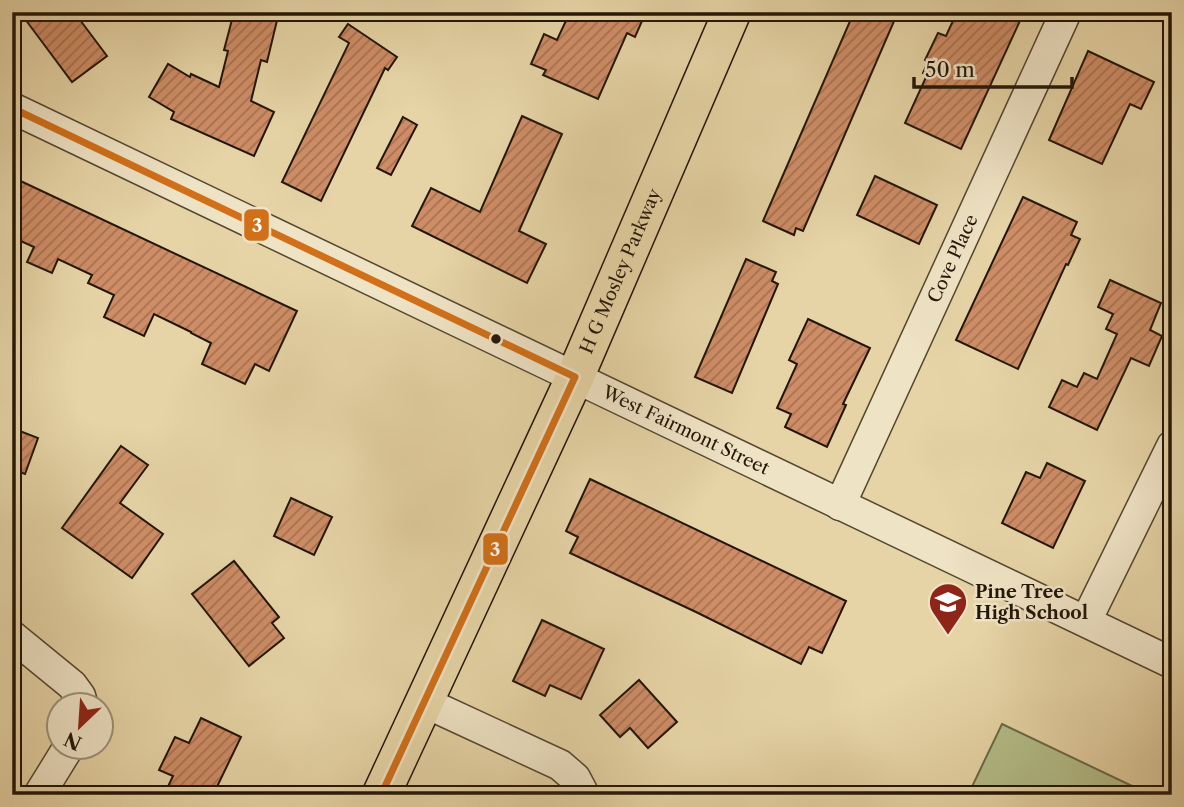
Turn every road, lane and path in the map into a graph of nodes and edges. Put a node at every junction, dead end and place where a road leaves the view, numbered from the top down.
1 (732, 12) edge
2 (1066, 12) edge
3 (12, 108) edge
4 (575, 377) junction
5 (1172, 446) edge
6 (840, 505) junction
7 (1086, 621) junction
8 (12, 636) edge
9 (1172, 663) edge
10 (77, 692) edge
11 (424, 702) junction
12 (59, 762) edge
13 (39, 795) edge
14 (381, 795) edge
15 (584, 795) edge

1 - 4 main road, H G Mosley Parkway
2 - 6 street, Cove Place
3 - 4 street, West Fairmont Street
4 - 6 street, West Fairmont Street
4 - 11 main road, H G Mosley Parkway
5 - 7 street
6 - 7 street, West Fairmont Street
7 - 9 street, West Fairmont Street
8 - 10 street
11 - 14 main road, H G Mosley Parkway
11 - 15 street
12 - 13 street

